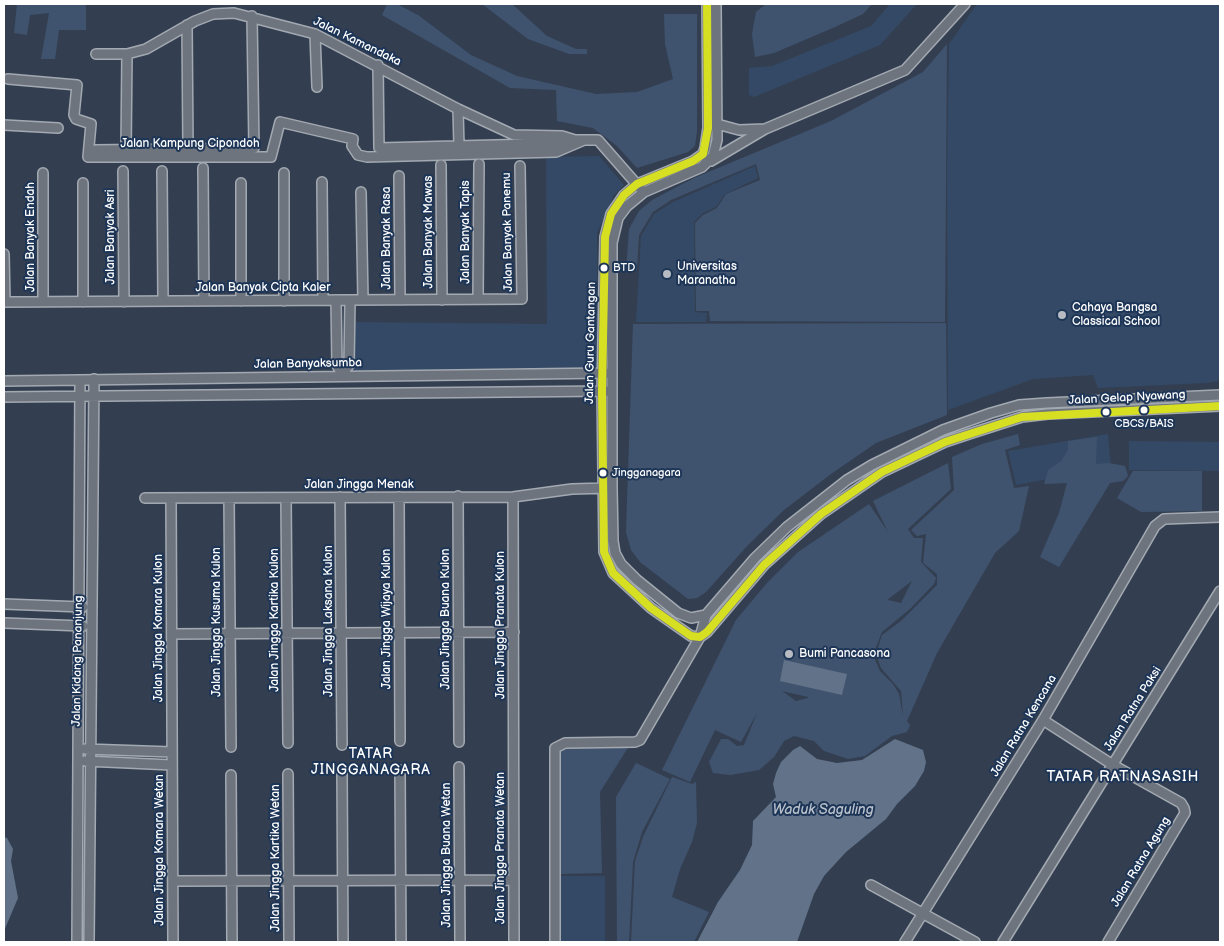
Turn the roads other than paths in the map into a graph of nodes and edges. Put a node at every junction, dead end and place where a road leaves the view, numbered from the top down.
1 (707, 4) edge
2 (716, 4) edge
3 (965, 4) edge
4 (252, 16) junction
5 (187, 25) junction
6 (315, 34) junction
7 (96, 54) dead end
8 (126, 54) junction
9 (378, 65) junction
10 (8, 79) dead end
11 (317, 87) dead end
12 (458, 109) junction
13 (708, 122) junction
14 (717, 124) junction
15 (4, 126) edge
16 (58, 128) dead end
17 (765, 129) junction
18 (514, 135) junction
19 (579, 140) junction
20 (534, 144) junction
21 (459, 147) junction
22 (188, 148) junction
23 (126, 149) junction
24 (96, 150) dead end
25 (708, 163) junction
26 (479, 164) dead end
27 (441, 165) dead end
28 (520, 166) dead end
29 (203, 168) dead end
30 (123, 171) dead end
31 (162, 171) dead end
32 (43, 173) dead end
33 (284, 173) dead end
34 (399, 176) dead end
35 (322, 182) dead end
36 (83, 183) dead end
37 (240, 183) dead end
38 (637, 184) junction
39 (361, 192) dead end
40 (644, 192) junction
41 (4, 254) edge
42 (522, 299) joint
43 (323, 300) junction
44 (336, 300) junction
45 (350, 300) junction
46 (363, 300) junction
47 (400, 300) junction
48 (442, 300) junction
49 (478, 300) junction
50 (163, 301) junction
51 (204, 301) junction
52 (241, 301) junction
53 (284, 301) junction
54 (4, 302) edge
55 (43, 302) junction
56 (83, 302) junction
57 (124, 302) junction
58 (602, 373) junction
59 (614, 373) junction
60 (342, 375) junction
61 (94, 379) junction
62 (80, 380) junction
63 (4, 381) edge
64 (602, 391) junction
65 (613, 391) junction
66 (1220, 395) edge
67 (80, 396) junction
68 (93, 396) junction
69 (4, 397) edge
70 (1220, 406) edge
71 (607, 488) junction
72 (458, 496) junction
73 (513, 497) junction
74 (145, 498) dead end
75 (171, 498) junction
76 (229, 498) junction
77 (286, 498) junction
78 (340, 498) junction
79 (399, 498) junction
80 (1220, 517) edge
81 (1220, 591) edge
82 (4, 604) edge
83 (79, 607) junction
84 (91, 608) junction
85 (706, 615) junction
86 (4, 623) edge
87 (79, 626) junction
88 (91, 626) junction
89 (458, 632) junction
90 (514, 632) junction
91 (230, 633) junction
92 (287, 633) junction
93 (341, 633) junction
94 (400, 633) junction
95 (172, 634) junction
96 (696, 637) junction
97 (1043, 720) junction
98 (400, 741) dead end
99 (459, 742) dead end
100 (288, 743) dead end
101 (342, 745) dead end
102 (230, 747) dead end
103 (78, 748) junction
104 (90, 749) junction
105 (514, 753) joint
106 (172, 758) junction
107 (78, 761) junction
108 (91, 761) junction
109 (1113, 765) junction
110 (459, 767) dead end
111 (400, 770) dead end
112 (342, 771) dead end
113 (231, 774) dead end
114 (288, 774) dead end
115 (400, 880) junction
116 (460, 880) junction
117 (514, 880) junction
118 (173, 881) junction
119 (231, 881) junction
120 (288, 881) junction
121 (342, 881) junction
122 (871, 885) dead end
123 (924, 913) junction
124 (77, 942) edge
125 (89, 942) edge
126 (173, 942) edge
127 (232, 942) edge
128 (289, 942) edge
129 (343, 942) edge
130 (401, 942) edge
131 (460, 942) edge
132 (514, 942) edge
133 (555, 942) edge
134 (906, 942) edge
135 (974, 942) edge
136 (1003, 942) edge
137 (1108, 942) edge

1 - 13 street, Jalan Guru Gantangan
2 - 14 street
3 - 17 street
4 - 5 street, Jalan Kamandaka
4 - 6 street, Jalan Kamandaka
4 - 22 street
5 - 8 street, Jalan Kamandaka
5 - 22 street
6 - 9 street, Jalan Kamandaka
6 - 11 street
7 - 8 street, Jalan Kamandaka
8 - 23 street
9 - 12 street, Jalan Kamandaka
9 - 21 street
10 - 19 street, Jalan Kampung Cipondoh
12 - 18 street, Jalan Kamandaka
12 - 21 street
13 - 14 street
13 - 38 street, Jalan Guru Gantangan
14 - 17 street
14 - 25 street
15 - 16 street
17 - 25 street, Jalan Guru Gantangan
18 - 19 street, Jalan Kamandaka
18 - 20 street, Jalan Kamandaka
19 - 20 street, Jalan Kamandaka
19 - 38 street, Jalan Kamandaka
20 - 21 street
22 - 23 street
23 - 24 street
25 - 40 street, Jalan Guru Gantangan
26 - 49 street, Jalan Banyak Tapis
27 - 48 street, Jalan Banyak Mawas
28 - 42 street, Jalan Banyak Panemu
29 - 51 street
30 - 57 street, Jalan Banyak Asri
31 - 50 street
32 - 55 street, Jalan Banyak Endah
33 - 53 street
34 - 47 street, Jalan Banyak Rasa
35 - 43 street
36 - 56 street
37 - 52 street
38 - 40 street, Jalan Kamandaka
38 - 58 street, Jalan Guru Gantangan
39 - 46 street
40 - 59 street, Jalan Guru Gantangan
41 - 54 street
42 - 49 street, Jalan Banyak Cipta Kaler
43 - 44 street, Jalan Banyak Cipta Kaler
43 - 53 street, Jalan Banyak Cipta Kaler
44 - 45 street, Jalan Banyak Cipta Kaler
44 - 60 street
45 - 46 street, Jalan Banyak Cipta Kaler
45 - 60 street
46 - 47 street, Jalan Banyak Cipta Kaler
47 - 48 street, Jalan Banyak Cipta Kaler
48 - 49 street, Jalan Banyak Cipta Kaler
50 - 51 street, Jalan Banyak Cipta Kaler
50 - 57 street, Jalan Banyak Cipta Kaler
51 - 52 street, Jalan Banyak Cipta Kaler
52 - 53 street, Jalan Banyak Cipta Kaler
54 - 55 street, Jalan Banyak Cipta Kaler
55 - 56 street, Jalan Banyak Cipta Kaler
56 - 57 street, Jalan Banyak Cipta Kaler
58 - 59 street, Jalan Banyaksumba
58 - 60 street, Jalan Banyaksumba
58 - 64 street, Jalan Guru Gantangan
59 - 65 street, Jalan Guru Gantangan
60 - 61 street, Jalan Banyaksumba
61 - 62 street, Jalan Banyaksumba
61 - 68 street, Jalan Kidang Pananjung
62 - 63 street, Jalan Banyaksumba
62 - 67 street, Jalan Kidang Pananjung
64 - 65 street
64 - 68 street
64 - 71 street, Jalan Guru Gantangan
65 - 71 street, Jalan Guru Gantangan
66 - 85 street, Jalan Gelap Nyawang
67 - 68 street
67 - 69 street
67 - 83 street, Jalan Kidang Pananjung
68 - 84 street, Jalan Kidang Pananjung
70 - 96 street, Jalan Gelap Nyawang
71 - 73 street, Jalan Jingga Menak
71 - 85 street, Jalan Guru Gantangan
71 - 96 street, Jalan Guru Gantangan
72 - 73 street, Jalan Jingga Menak
72 - 79 street, Jalan Jingga Menak
72 - 89 street, Jalan Jingga Buana Kulon
73 - 90 street, Jalan Jingga Pranata Kulon
74 - 75 street, Jalan Jingga Menak
75 - 76 street, Jalan Jingga Menak
75 - 95 street, Jalan Jingga Komara Kulon
76 - 77 street, Jalan Jingga Menak
76 - 91 street, Jalan Jingga Kusuma Kulon
77 - 78 street, Jalan Jingga Menak
77 - 92 street, Jalan Jingga Kartika Kulon
78 - 79 street, Jalan Jingga Menak
78 - 93 street, Jalan Jingga Laksana Kulon
79 - 94 street, Jalan Jingga Wijaya Kulon
80 - 97 street, Jalan Ratna Kencana
81 - 109 street, Jalan Ratna Paksi
82 - 83 street
83 - 84 street
83 - 87 street, Jalan Kidang Pananjung
84 - 88 street, Jalan Kidang Pananjung
85 - 96 street
86 - 87 street
87 - 88 street
87 - 103 street, Jalan Kidang Pananjung
88 - 104 street, Jalan Kidang Pananjung
89 - 90 street
89 - 94 street
89 - 99 street, Jalan Jingga Buana Kulon
90 - 105 street, Jalan Jingga Pranata Kulon
91 - 92 street
91 - 95 street
91 - 102 street, Jalan Jingga Kusuma Kulon
92 - 93 street
92 - 100 street, Jalan Jingga Kartika Kulon
93 - 94 street
93 - 101 street, Jalan Jingga Laksana Kulon
94 - 98 street, Jalan Jingga Wijaya Kulon
95 - 106 street, Jalan Jingga Komara Kulon
96 - 133 street
97 - 109 street, Jalan Ratna Agung
97 - 123 street, Jalan Ratna Kencana
103 - 104 street
103 - 107 street, Jalan Kidang Pananjung
104 - 106 street
104 - 108 street, Jalan Kidang Pananjung
105 - 117 street, Jalan Jingga Pranata Wetan
106 - 108 street
106 - 118 street, Jalan Jingga Komara Wetan
107 - 108 street
107 - 124 street, Jalan Kidang Pananjung
108 - 125 street, Jalan Kidang Pananjung
109 - 136 street, Jalan Ratna Paksi
109 - 137 street, Jalan Ratna Agung
110 - 116 street, Jalan Jingga Buana Wetan
111 - 115 street
112 - 121 street
113 - 119 street
114 - 120 street, Jalan Jingga Kartika Wetan
115 - 116 street
115 - 121 street
115 - 130 street
116 - 117 street
116 - 131 street, Jalan Jingga Buana Wetan
117 - 132 street, Jalan Jingga Pranata Wetan
118 - 119 street
118 - 126 street, Jalan Jingga Komara Wetan
119 - 120 street
119 - 127 street
120 - 121 street
120 - 128 street, Jalan Jingga Kartika Wetan
121 - 129 street
122 - 123 street
123 - 134 street, Jalan Ratna Kencana
123 - 135 street

